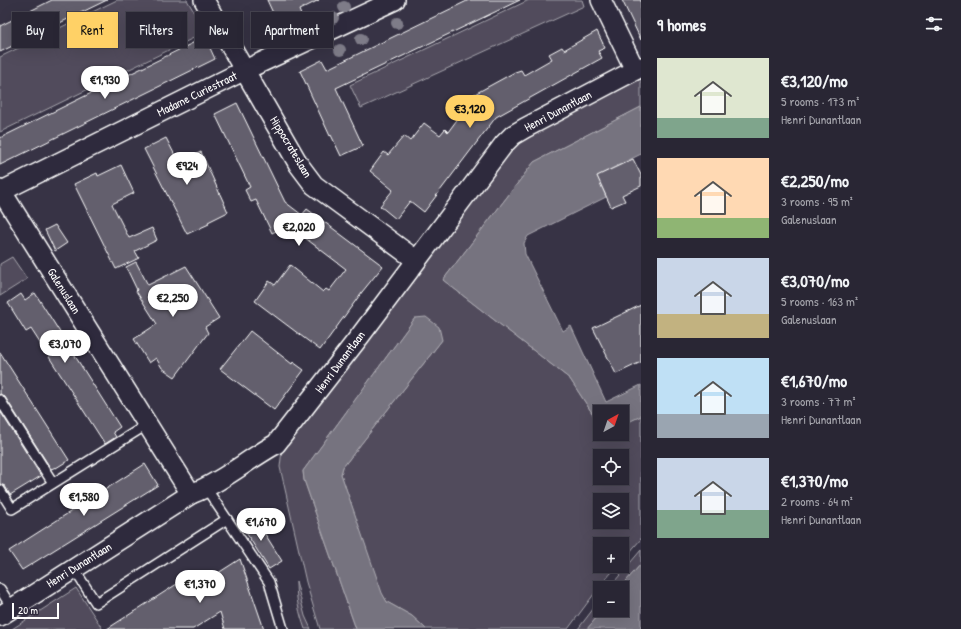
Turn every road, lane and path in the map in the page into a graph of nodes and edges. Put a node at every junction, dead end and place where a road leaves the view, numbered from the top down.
1 (204, 0) edge
2 (395, 0) edge
3 (601, 0) edge
4 (638, 68) edge
5 (245, 70) junction
6 (0, 191) edge
7 (416, 260) junction
8 (0, 400) edge
9 (148, 424) junction
10 (53, 483) junction
11 (0, 490) edge
12 (199, 491) junction
13 (227, 519) junction
14 (74, 569) junction
15 (0, 589) edge
16 (6, 612) edge
17 (283, 629) edge

1 - 5 street, Hippocrateslaan
2 - 5 street, Madame Curiestraat
3 - 4 street
4 - 7 street, Henri Dunantlaan
5 - 6 street, Madame Curiestraat
5 - 7 street, Hippocrateslaan
6 - 9 street, Galenuslaan
7 - 12 street, Henri Dunantlaan
8 - 10 lane
9 - 10 lane
9 - 12 street, Galenuslaan
10 - 11 lane
12 - 13 lane
12 - 14 street, Henri Dunantlaan
13 - 14 lane
13 - 17 lane
14 - 16 street, Henri Dunantlaan
15 - 16 lane

